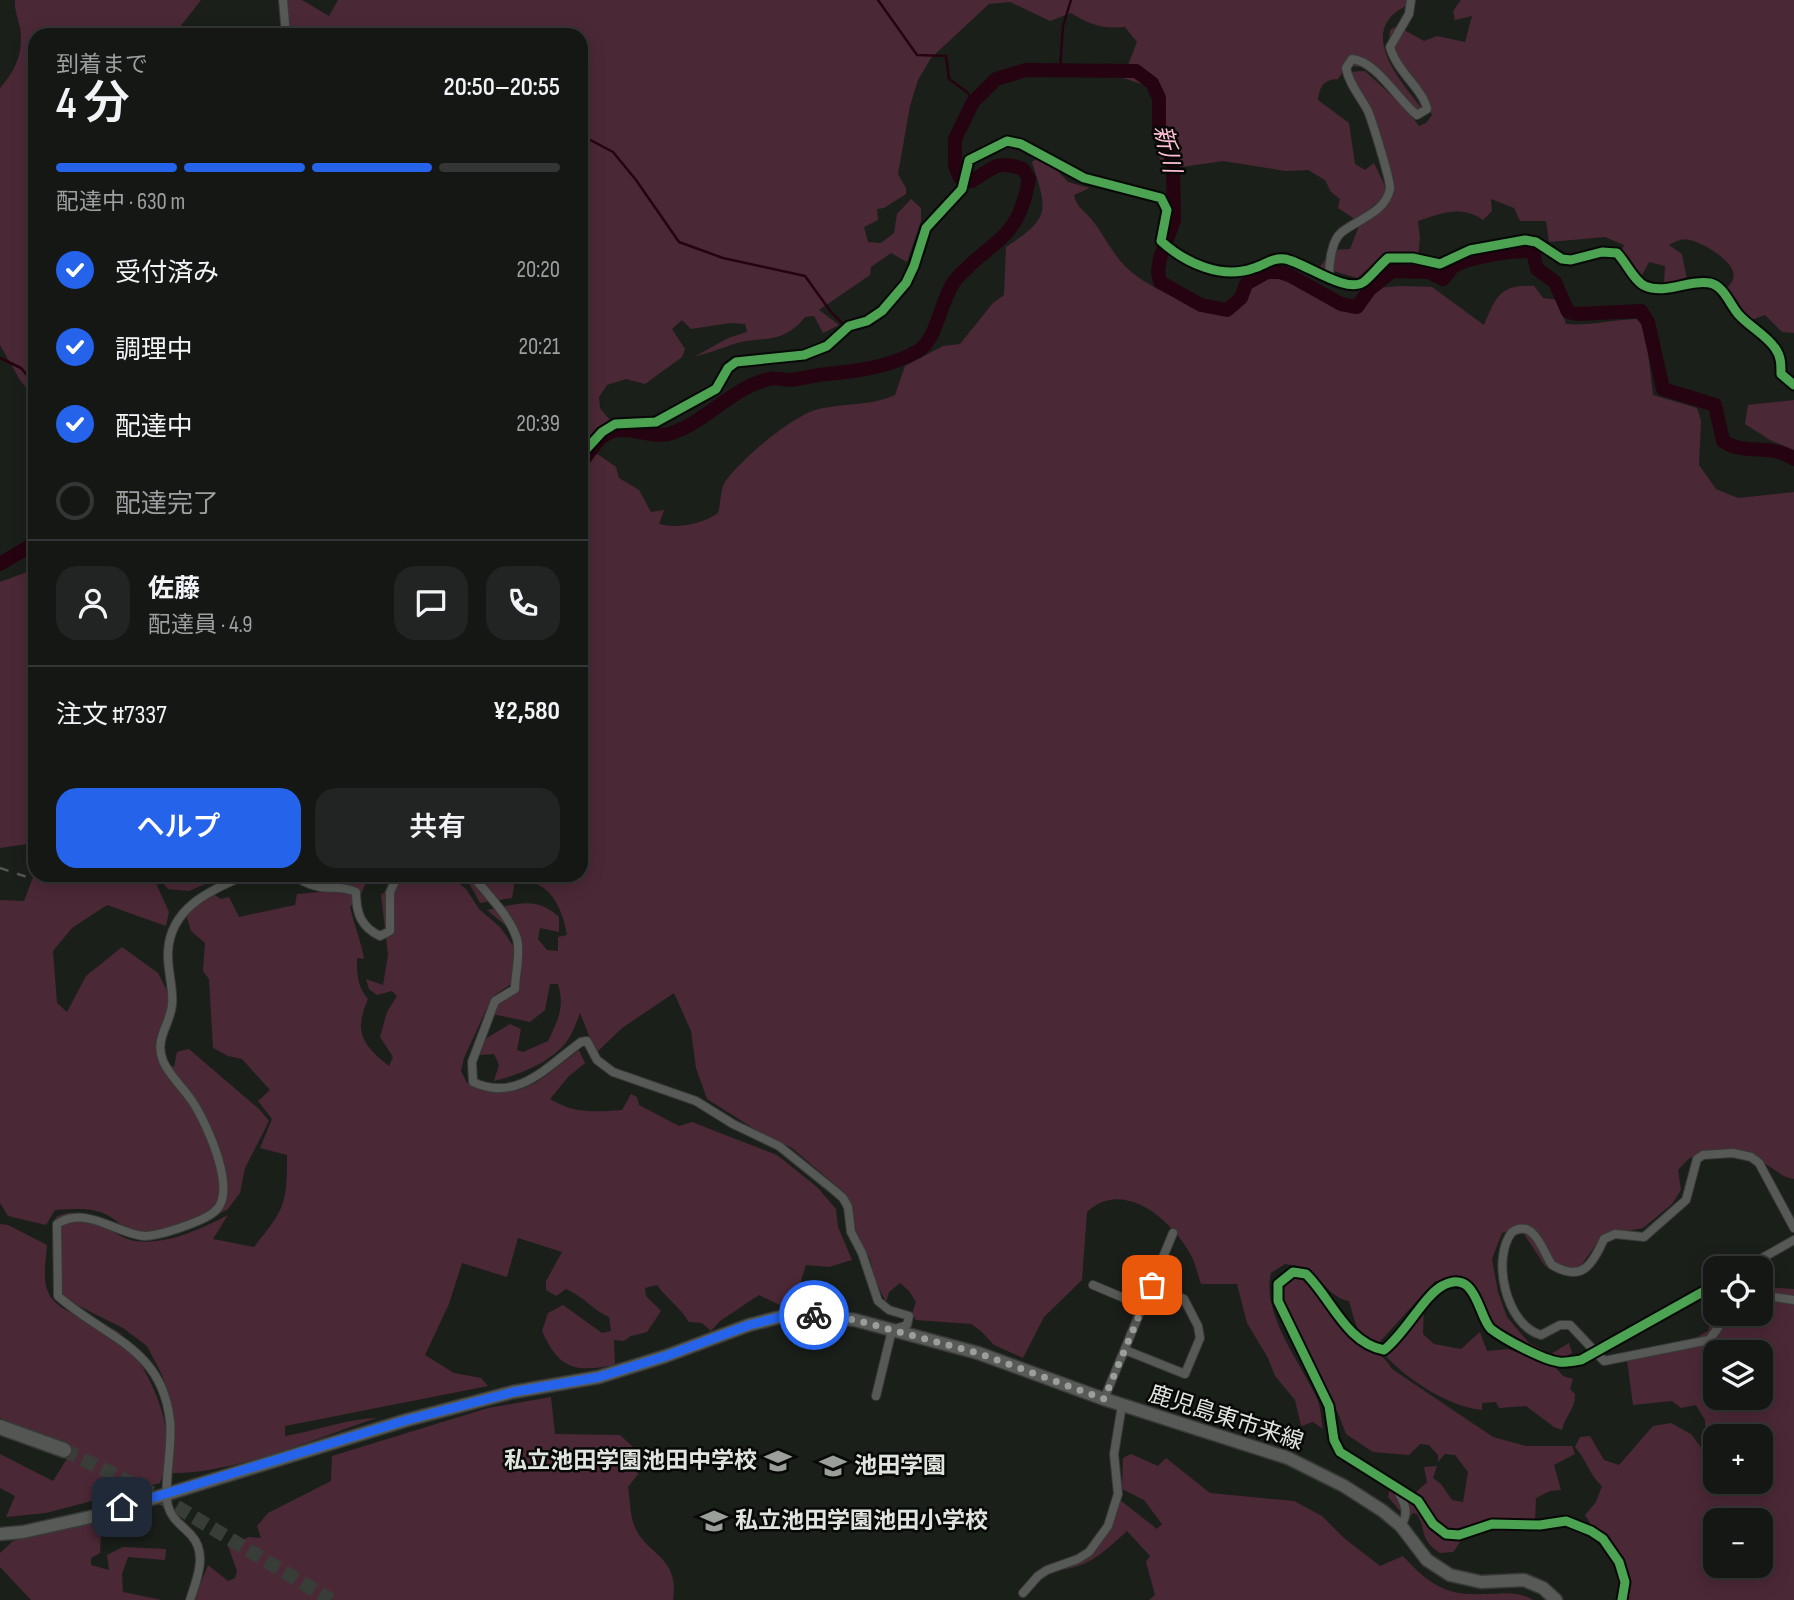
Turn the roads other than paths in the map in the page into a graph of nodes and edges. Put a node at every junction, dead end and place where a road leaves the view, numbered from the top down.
1 (283, 0) edge
2 (1411, 0) edge
3 (285, 28) edge
4 (1329, 278) junction
5 (1794, 385) edge
6 (588, 448) edge
7 (231, 882) edge
8 (305, 882) edge
9 (395, 882) edge
10 (477, 882) edge
11 (1794, 1228) edge
12 (1173, 1233) dead end
13 (1794, 1240) edge
14 (1766, 1256) edge
15 (1093, 1285) dead end
16 (1152, 1285) junction
17 (1703, 1291) edge
18 (1773, 1297) edge
19 (1794, 1300) edge
20 (1143, 1306) junction
21 (1718, 1326) edge
22 (892, 1330) junction
23 (1125, 1350) junction
24 (1594, 1352) junction
25 (876, 1396) dead end
26 (1104, 1399) junction
27 (1122, 1405) junction
28 (0, 1427) edge
29 (64, 1450) tunnel mouth
30 (1397, 1489) junction
31 (168, 1492) junction
32 (1401, 1526) junction
33 (0, 1534) edge
34 (1023, 1594) dead end
35 (190, 1600) edge
36 (1556, 1600) edge
37 (1622, 1600) edge

1 - 3 street
2 - 4 street
4 - 5 street
4 - 6 street
7 - 31 street
8 - 9 street
10 - 22 street
11 - 24 street
12 - 16 street
13 - 14 street
15 - 20 street
16 - 20 street
16 - 23 street
17 - 24 street
18 - 19 street
20 - 23 street
21 - 24 street
22 - 25 street
22 - 26 main road, 鹿児島東市来線
22 - 31 main road, 鹿児島東市来線
23 - 26 street
24 - 30 street
26 - 27 main road, 鹿児島東市来線
27 - 32 main road, 鹿児島東市来線
27 - 34 street
28 - 29 highway
30 - 32 street
30 - 37 street
31 - 33 main road, 鹿児島東市来線
31 - 35 street
32 - 36 main road, 鹿児島東市来線

